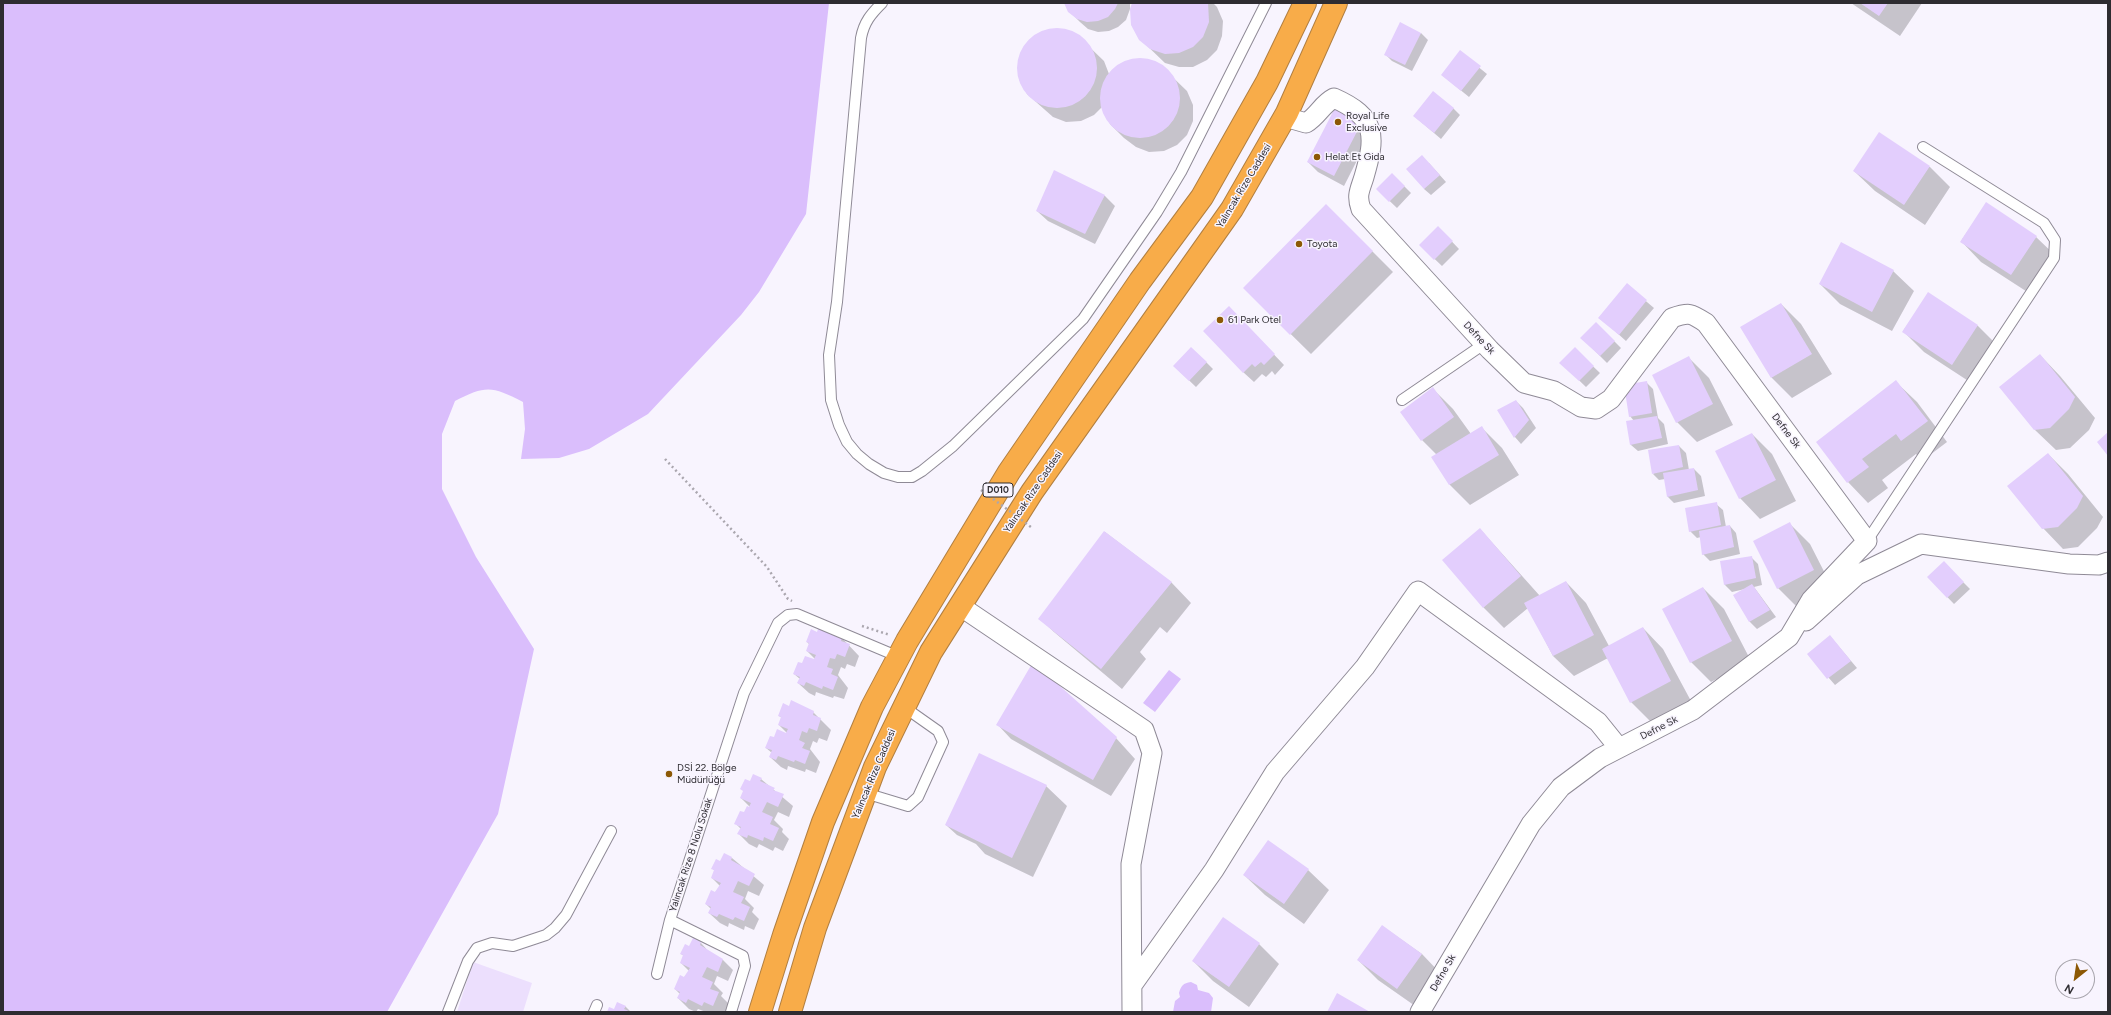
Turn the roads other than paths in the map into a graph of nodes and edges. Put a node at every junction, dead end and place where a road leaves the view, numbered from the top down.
1 (882, 3) edge
2 (1266, 3) edge
3 (1305, 3) edge
4 (1336, 3) edge
5 (1285, 117) junction
6 (1923, 146) dead end
7 (1484, 344) junction
8 (1402, 400) dead end
9 (1867, 541) junction
10 (2108, 562) edge
11 (960, 606) junction
12 (1789, 637) junction
13 (899, 657) junction
14 (904, 707) junction
15 (1619, 748) junction
16 (865, 793) junction
17 (611, 831) dead end
18 (670, 920) junction
19 (657, 974) dead end
20 (1133, 984) junction
21 (448, 1012) edge
22 (731, 1012) edge
23 (760, 1012) edge
24 (790, 1012) edge
25 (1132, 1012) edge
26 (1420, 1012) edge

1 - 2 lane
3 - 13 highway, D010
4 - 5 highway, Yalıncak Rize Caddesi
5 - 7 street, Defne Sk
5 - 11 highway, Yalıncak Rize Caddesi
6 - 9 lane
7 - 8 lane
7 - 9 street, Defne Sk
9 - 12 street, Defne Sk
10 - 12 street
11 - 14 highway, Yalıncak Rize Caddesi
11 - 20 street
12 - 15 street, Defne Sk
13 - 18 lane, Yalıncak Rize 8 Nolu Sokak
13 - 23 highway, D010
14 - 16 highway, Yalıncak Rize Caddesi
14 - 16 lane
15 - 20 street
15 - 26 street, Defne Sk
16 - 24 highway, Yalıncak Rize Caddesi
17 - 21 lane
18 - 19 lane, Yalıncak Rize 8 Nolu Sokak
18 - 22 lane, Yalıncak Rize 8 Nolu Sokak
20 - 25 street

